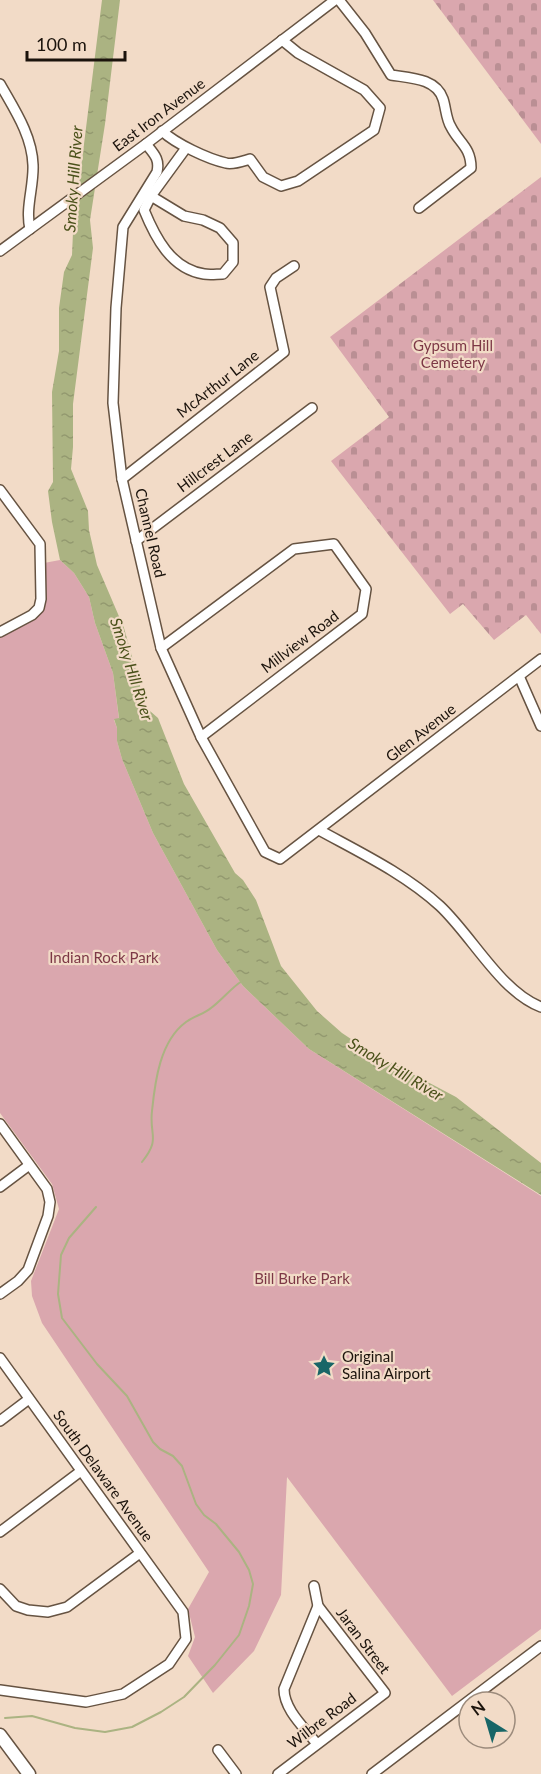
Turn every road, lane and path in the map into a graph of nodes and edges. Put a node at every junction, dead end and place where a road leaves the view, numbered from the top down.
1 (337, 0) edge
2 (282, 40) junction
3 (0, 84) edge
4 (162, 131) junction
5 (146, 144) junction
6 (186, 148) junction
7 (151, 196) junction
8 (419, 208) dead end
9 (30, 229) junction
10 (0, 251) edge
11 (294, 266) dead end
12 (312, 408) dead end
13 (122, 479) junction
14 (0, 490) edge
15 (136, 541) junction
16 (0, 632) edge
17 (161, 648) junction
18 (541, 659) edge
19 (519, 676) junction
20 (541, 726) edge
21 (201, 737) junction
22 (319, 830) junction
23 (541, 1007) edge
24 (0, 1124) edge
25 (28, 1166) junction
26 (0, 1187) edge
27 (0, 1294) edge
28 (0, 1358) edge
29 (29, 1399) junction
30 (0, 1421) edge
31 (81, 1471) junction
32 (0, 1532) edge
33 (140, 1553) junction
34 (314, 1586) dead end
35 (0, 1589) edge
36 (318, 1606) junction
37 (541, 1646) edge
38 (0, 1690) edge
39 (385, 1693) joint
40 (0, 1735) edge
41 (317, 1744) junction
42 (218, 1750) dead end
43 (29, 1774) edge
44 (236, 1774) edge
45 (278, 1774) edge
46 (372, 1774) edge

1 - 2 street, East Iron Avenue
1 - 8 street
2 - 4 street, East Iron Avenue
2 - 6 street
3 - 9 street
4 - 5 street, East Iron Avenue
4 - 6 street
5 - 9 street, East Iron Avenue
5 - 13 street, Channel Road
6 - 7 street
7 - 7 street
9 - 10 street, East Iron Avenue
11 - 13 street, McArthur Lane
12 - 15 street, Hillcrest Lane
13 - 15 street, Channel Road
14 - 16 street
15 - 17 street, Channel Road
17 - 21 street, Channel Road
17 - 21 street, Millview Road
18 - 19 street, Glen Avenue
19 - 20 street
19 - 22 street, Glen Avenue
21 - 22 street, Channel Road
22 - 23 street
24 - 25 street
25 - 26 street
25 - 27 street
28 - 29 street, South Delaware Avenue
29 - 30 street
29 - 31 street, South Delaware Avenue
31 - 32 street
31 - 33 street, South Delaware Avenue
33 - 35 street
33 - 38 street, South Delaware Avenue
34 - 36 street
36 - 39 street, Jaran Street
36 - 41 street
37 - 46 street
39 - 41 street, Wilbre Road
40 - 43 main road
41 - 45 street, Wilbre Road
42 - 44 street

